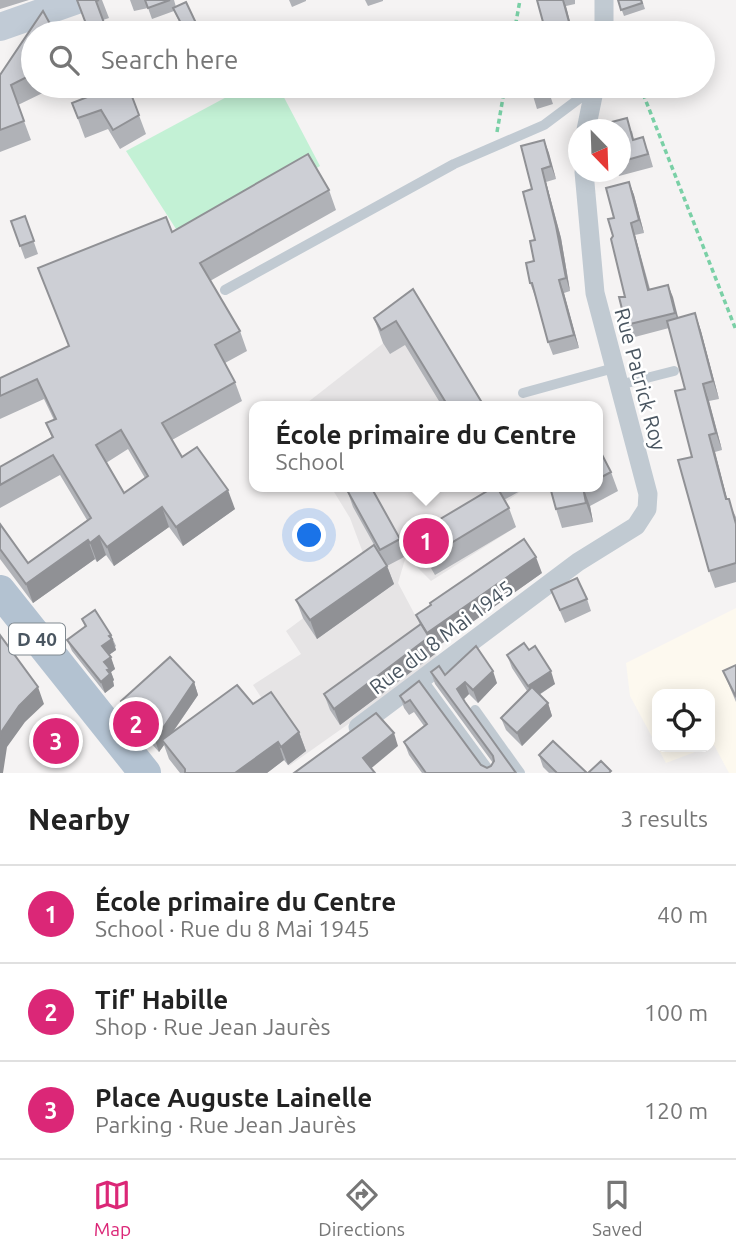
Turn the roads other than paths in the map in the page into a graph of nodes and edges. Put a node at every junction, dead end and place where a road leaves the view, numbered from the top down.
1 (78, 0) edge
2 (604, 0) edge
3 (604, 21) edge
4 (0, 27) edge
5 (579, 98) edge
6 (593, 98) edge
7 (588, 119) edge
8 (585, 182) edge
9 (225, 290) dead end
10 (674, 371) edge
11 (617, 377) junction
12 (523, 393) dead end
13 (578, 562) joint
14 (0, 591) edge
15 (422, 679) junction
16 (74, 687) junction
17 (475, 710) edge
18 (339, 742) edge
19 (125, 773) edge
20 (145, 773) edge
21 (491, 773) edge
22 (520, 773) edge

1 - 4 street
2 - 3 street
5 - 9 lane
6 - 7 street
8 - 11 street, Rue Patrick Roy
10 - 11 lane
11 - 12 lane
11 - 13 street, Rue Patrick Roy
13 - 15 street, Rue du 8 Mai 1945
14 - 16 main road, D 40
15 - 18 street, Rue du 8 Mai 1945
15 - 21 lane
16 - 19 main road, D 40
16 - 20 main road, D 40
17 - 22 lane

